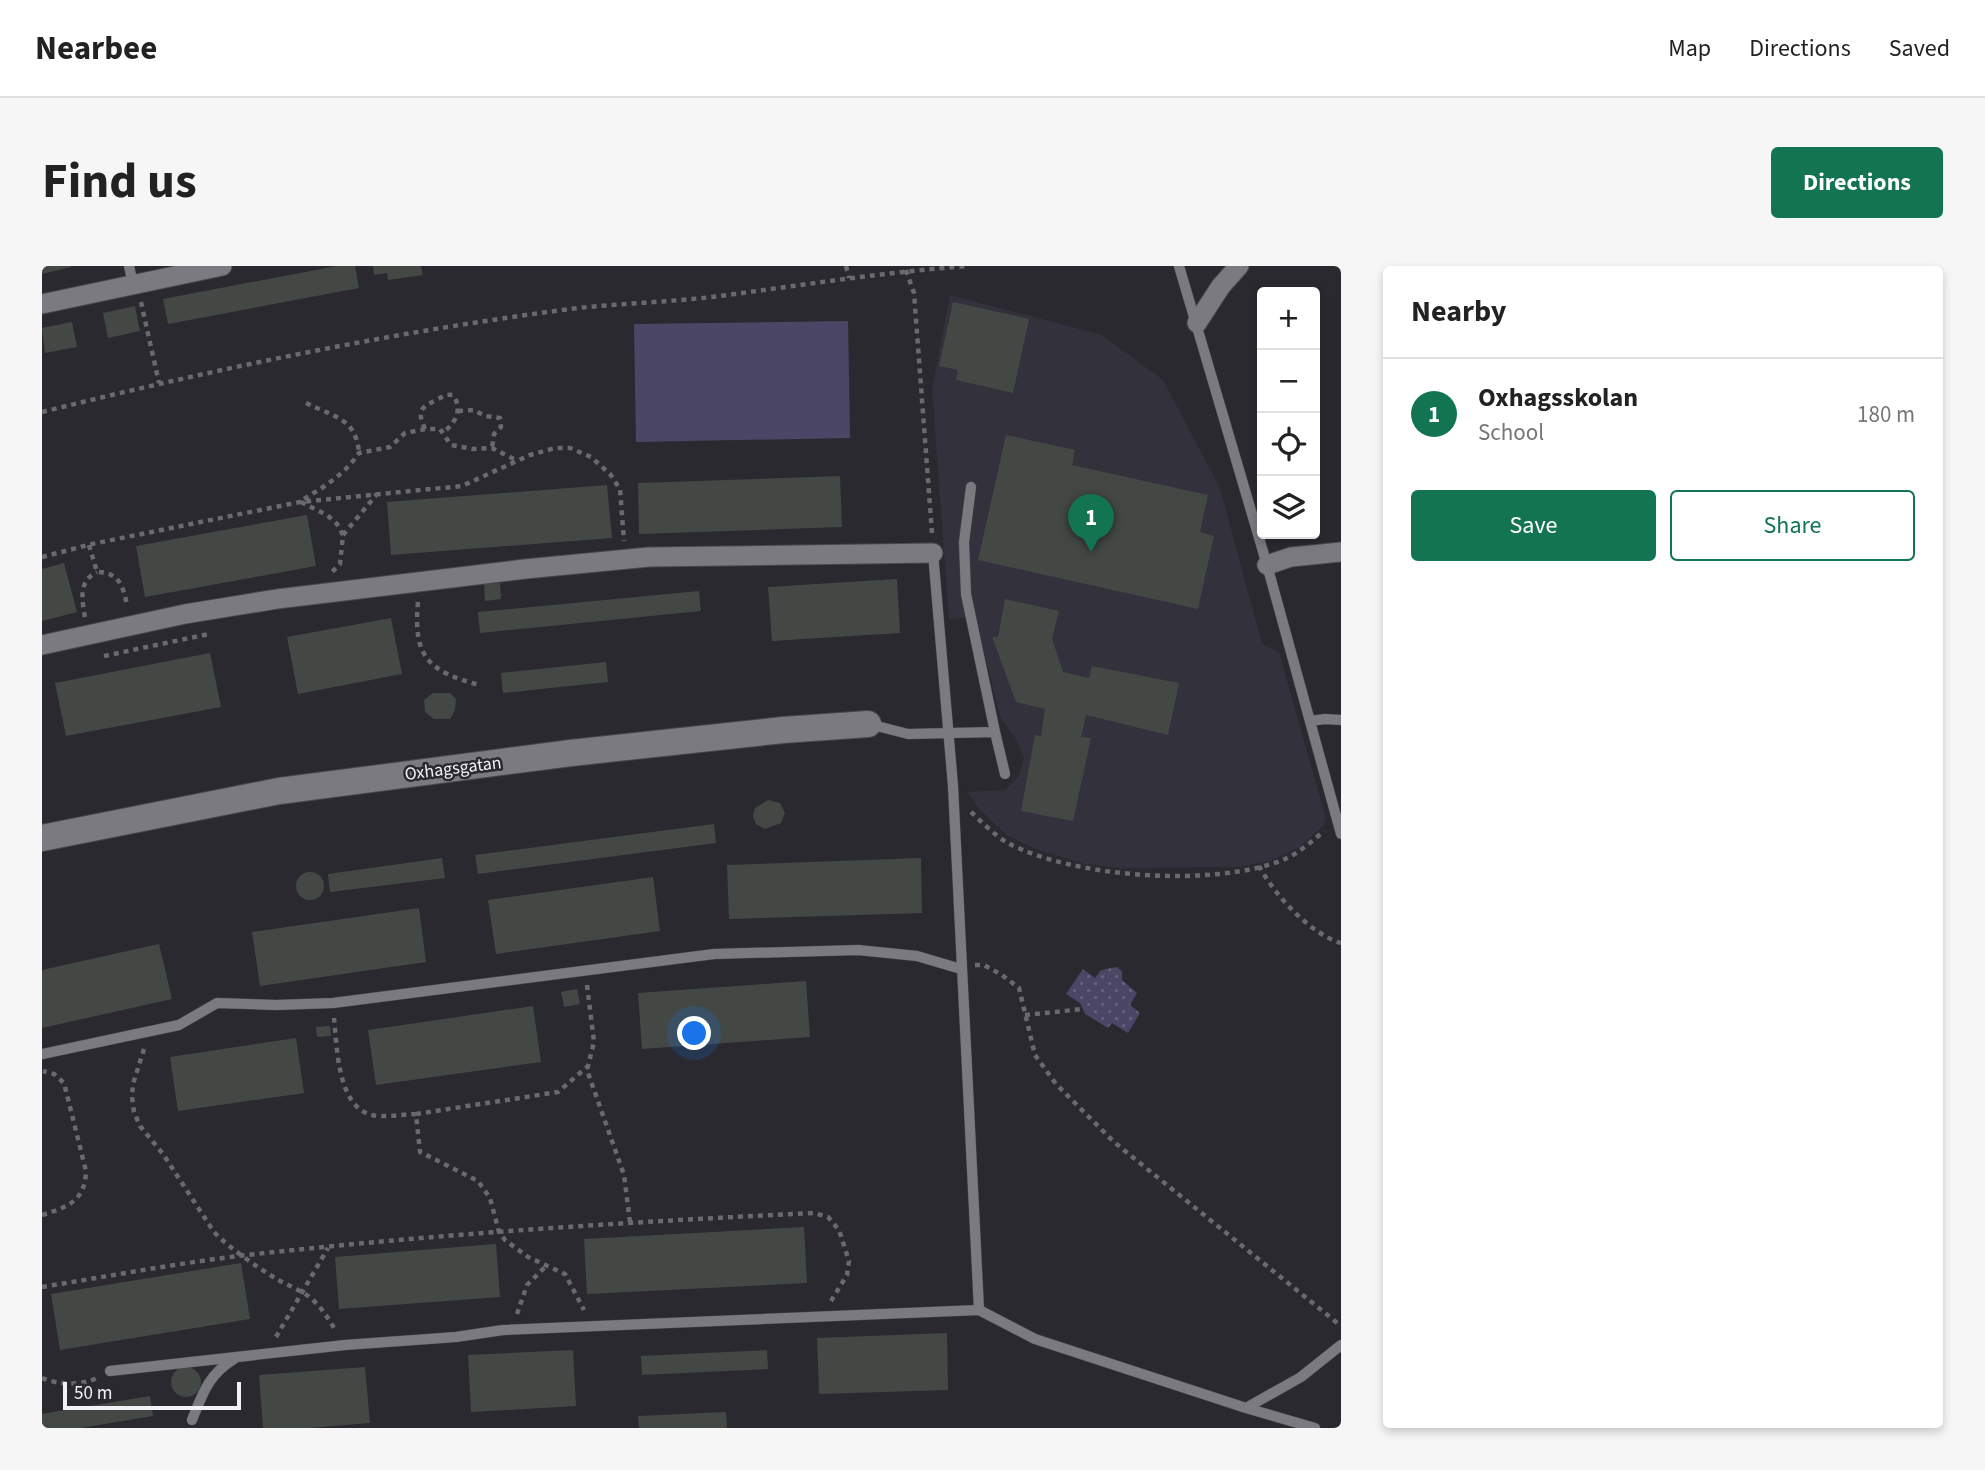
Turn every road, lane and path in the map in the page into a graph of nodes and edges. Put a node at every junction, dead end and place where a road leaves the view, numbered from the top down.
1 (222, 266) edge
2 (846, 266) edge
3 (968, 266) edge
4 (1179, 266) edge
5 (1240, 266) edge
6 (905, 270) junction
7 (133, 278) edge
8 (849, 278) junction
9 (42, 304) edge
10 (1196, 323) junction
11 (159, 383) junction
12 (306, 403) dead end
13 (458, 411) junction
14 (42, 412) edge
15 (425, 429) junction
16 (444, 432) junction
17 (492, 449) junction
18 (359, 453) junction
19 (518, 461) junction
20 (971, 486) dead end
21 (377, 494) junction
22 (300, 502) junction
23 (343, 535) junction
24 (89, 545) junction
25 (1341, 552) edge
26 (933, 553) junction
27 (42, 557) edge
28 (626, 559) junction
29 (1267, 565) junction
30 (97, 572) junction
31 (422, 581) junction
32 (329, 592) junction
33 (132, 625) junction
34 (89, 634) junction
35 (42, 645) edge
36 (479, 685) dead end
37 (1341, 720) edge
38 (1310, 721) junction
39 (869, 724) joint
40 (995, 732) junction
41 (949, 733) junction
42 (1005, 774) dead end
43 (953, 786) junction
44 (1338, 820) junction
45 (1341, 834) edge
46 (42, 838) edge
47 (1259, 866) junction
48 (1341, 943) edge
49 (961, 967) junction
50 (586, 970) junction
51 (333, 1003) junction
52 (1083, 1009) dead end
53 (1025, 1015) junction
54 (150, 1031) junction
55 (42, 1054) edge
56 (588, 1066) junction
57 (42, 1071) edge
58 (416, 1114) junction
59 (42, 1215) edge
60 (630, 1222) junction
61 (499, 1232) junction
62 (329, 1248) junction
63 (245, 1255) junction
64 (547, 1265) junction
65 (42, 1287) edge
66 (304, 1293) junction
67 (979, 1311) junction
68 (821, 1317) junction
69 (1341, 1326) edge
70 (600, 1327) junction
71 (503, 1330) junction
72 (345, 1345) junction
73 (1341, 1345) edge
74 (264, 1354) junction
75 (238, 1357) junction
76 (110, 1371) joint
77 (42, 1378) edge
78 (1246, 1408) junction
79 (192, 1420) dead end
80 (1315, 1428) edge

1 - 7 street
2 - 8 path
3 - 6 path
4 - 10 lane
5 - 10 street
6 - 8 path
6 - 26 path
7 - 9 street
7 - 11 path
8 - 11 path
10 - 29 lane
11 - 14 path
12 - 18 path
13 - 15 path
13 - 16 path
13 - 17 path
15 - 16 path
15 - 18 path
16 - 17 path
17 - 19 path
18 - 22 path
19 - 21 path
19 - 28 path
20 - 40 lane
21 - 22 path
21 - 23 path
22 - 23 path
22 - 24 path
23 - 32 path
24 - 27 path
24 - 30 path
25 - 29 street
26 - 28 street
26 - 41 lane
28 - 31 street
29 - 38 lane
30 - 33 path
30 - 34 path
31 - 32 street
31 - 36 path
32 - 33 street
33 - 34 street
34 - 35 street
37 - 38 lane
38 - 44 lane
39 - 41 lane
39 - 46 street, Oxhagsgatan
40 - 41 lane
40 - 42 lane
41 - 43 lane
43 - 47 path
43 - 49 lane
44 - 45 lane
44 - 47 path
47 - 48 path
49 - 50 lane
49 - 53 path
49 - 67 lane
50 - 51 lane
50 - 56 path
51 - 54 lane
51 - 58 path
52 - 53 path
53 - 69 path
54 - 55 lane
54 - 63 path
56 - 58 path
56 - 60 path
57 - 59 path
58 - 61 path
60 - 61 path
60 - 68 path
61 - 62 path
61 - 64 path
62 - 63 path
62 - 66 path
63 - 65 path
63 - 66 path
64 - 70 path
64 - 71 path
66 - 72 path
66 - 74 path
67 - 68 lane
67 - 78 lane
68 - 70 lane
70 - 71 lane
71 - 72 lane
72 - 74 lane
73 - 78 lane
74 - 75 lane
75 - 76 lane
75 - 79 lane
76 - 77 path
78 - 80 lane

